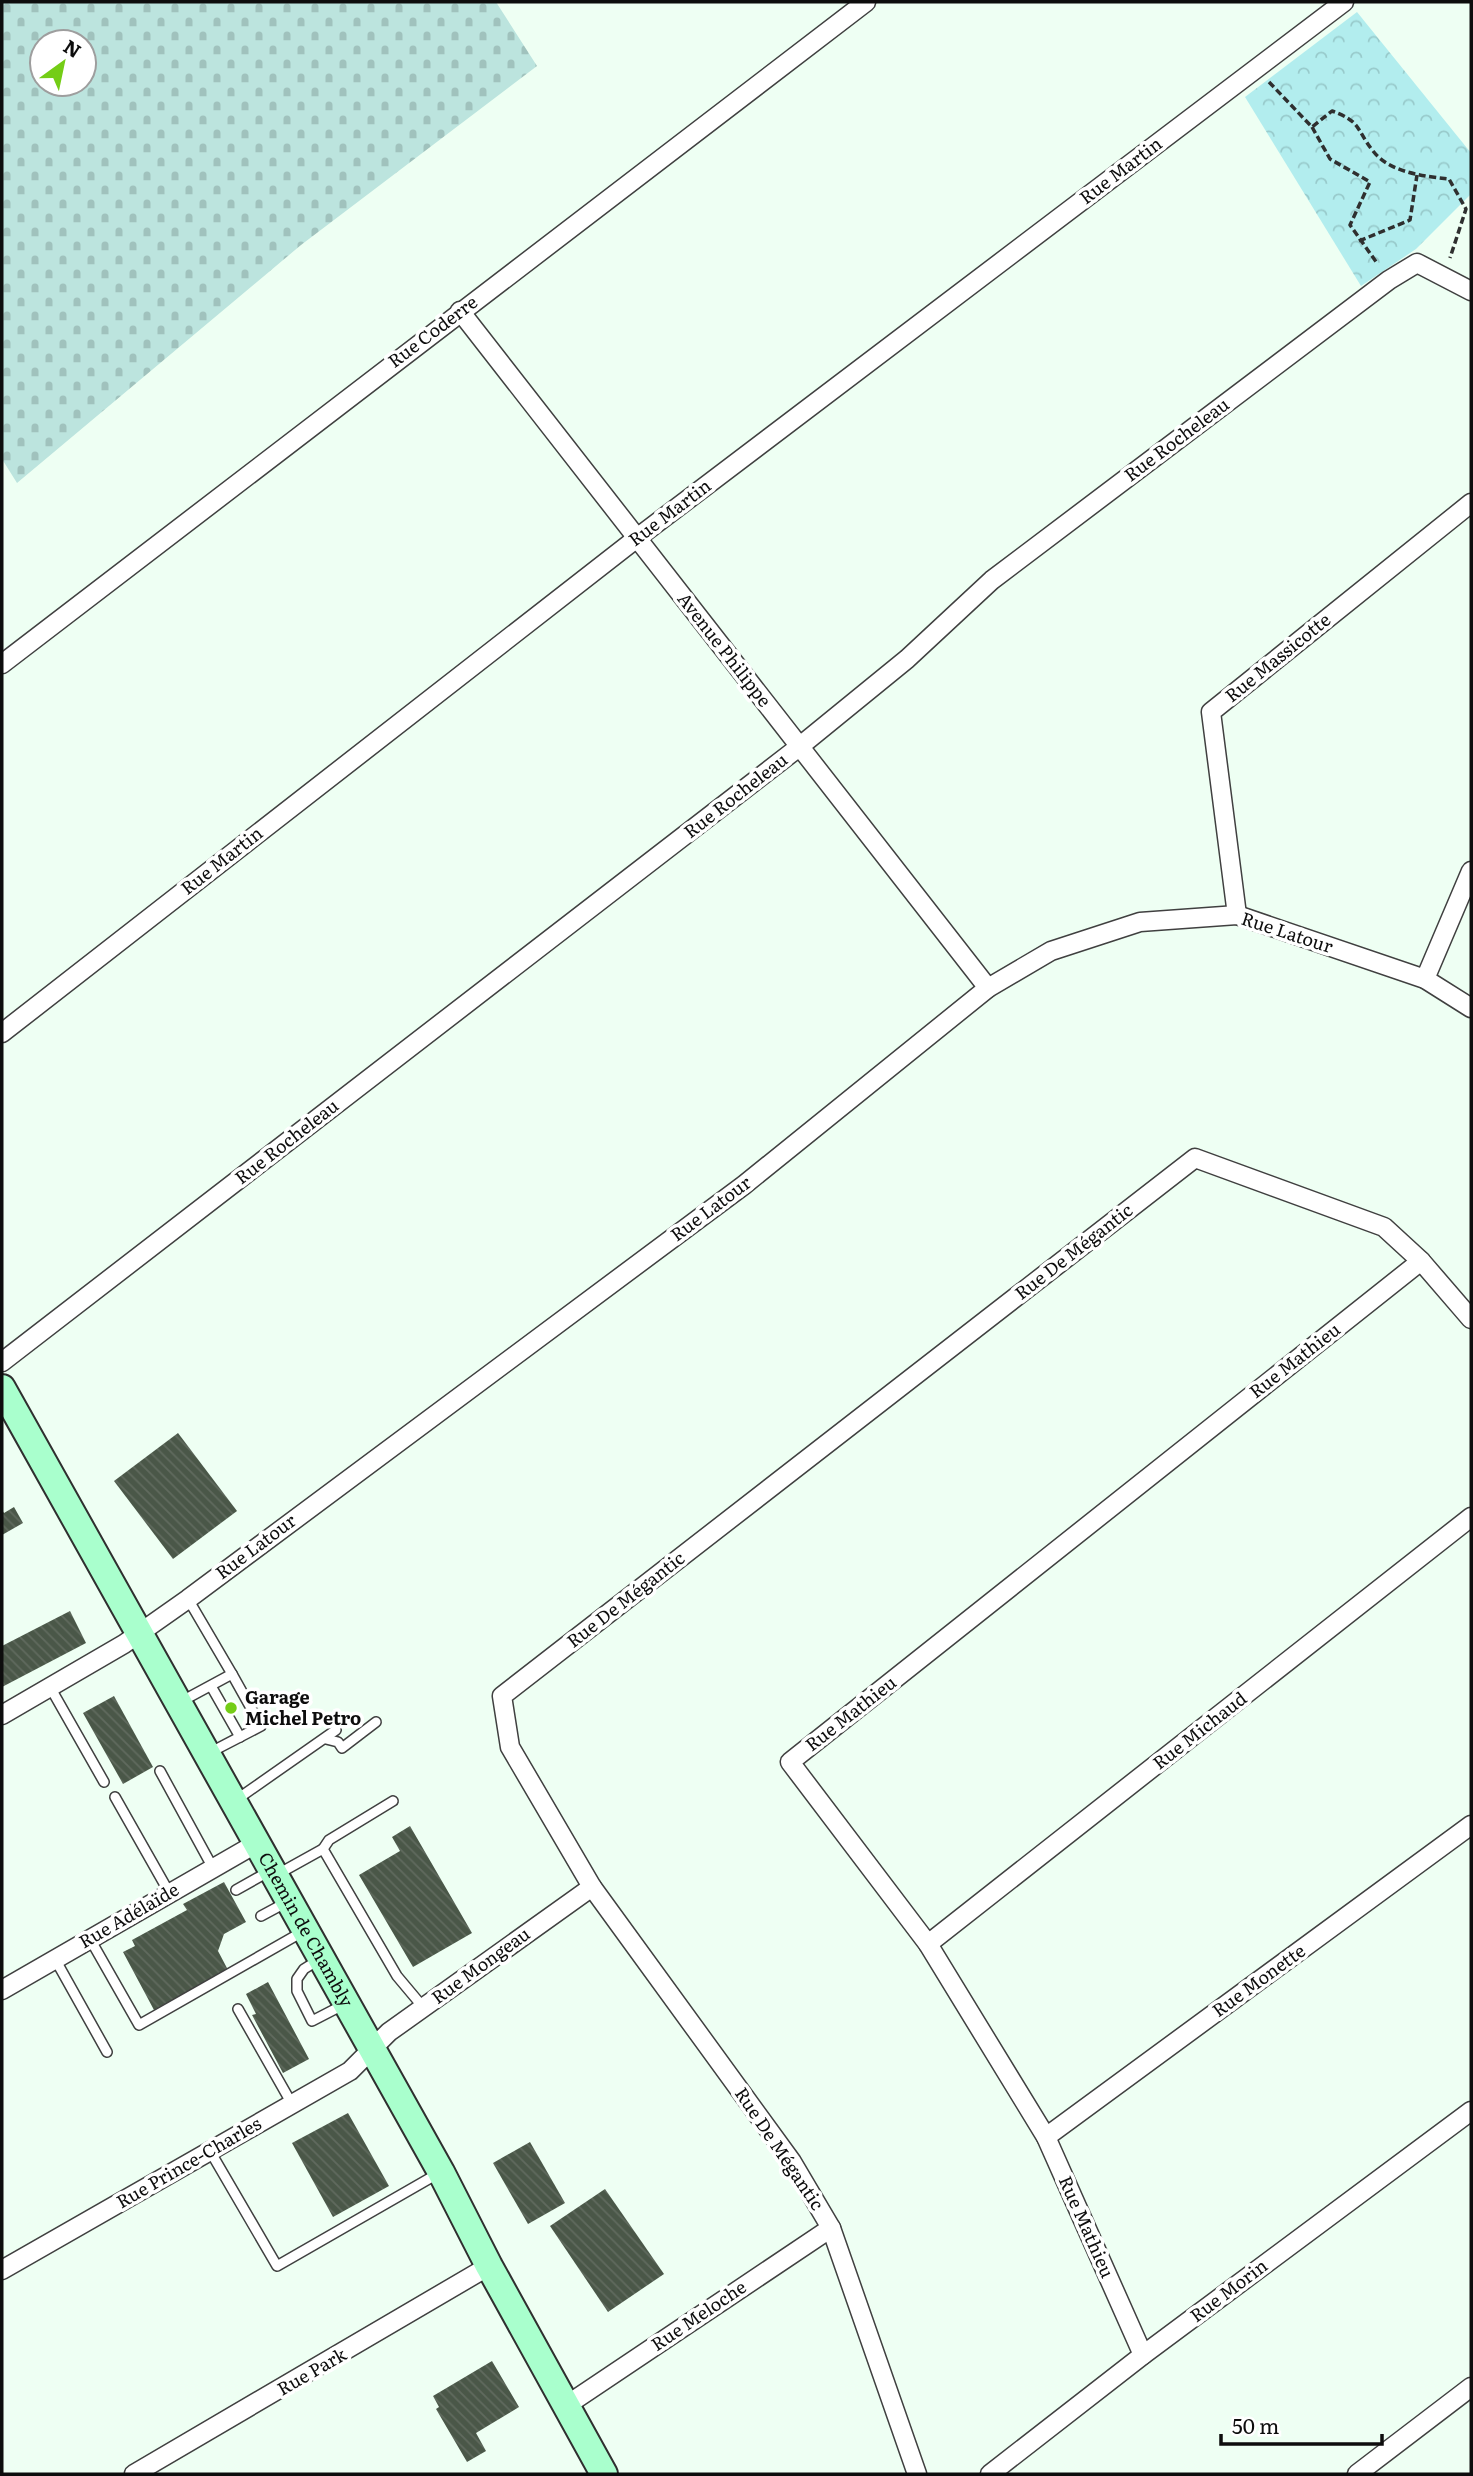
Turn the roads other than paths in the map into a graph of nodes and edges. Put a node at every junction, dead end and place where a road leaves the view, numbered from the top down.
1 (866, 2) edge
2 (1344, 2) edge
3 (1471, 291) edge
4 (460, 311) junction
5 (1471, 503) edge
6 (637, 538) junction
7 (2, 664) edge
8 (799, 747) junction
9 (1471, 871) edge
10 (1237, 915) junction
11 (1425, 979) junction
12 (988, 988) junction
13 (1471, 1008) edge
14 (2, 1033) edge
15 (1421, 1261) junction
16 (1471, 1319) edge
17 (2, 1362) edge
18 (2, 1388) edge
19 (1471, 1517) edge
20 (188, 1599) junction
21 (140, 1633) junction
22 (232, 1674) junction
23 (211, 1686) junction
24 (50, 1687) junction
25 (180, 1702) junction
26 (2, 1715) edge
27 (376, 1722) dead end
28 (336, 1730) dead end
29 (240, 1737) junction
30 (326, 1739) junction
31 (208, 1754) junction
32 (160, 1771) dead end
33 (104, 1782) dead end
34 (115, 1797) dead end
35 (234, 1801) junction
36 (393, 1801) dead end
37 (1471, 1825) edge
38 (257, 1843) junction
39 (323, 1849) junction
40 (213, 1868) junction
41 (273, 1872) junction
42 (592, 1886) junction
43 (236, 1890) dead end
44 (170, 1894) junction
45 (289, 1900) junction
46 (261, 1916) dead end
47 (306, 1931) junction
48 (90, 1939) junction
49 (928, 1944) junction
50 (321, 1958) junction
51 (55, 1959) junction
52 (2, 1990) edge
53 (346, 2004) junction
54 (423, 2007) junction
55 (238, 2009) dead end
56 (372, 2050) junction
57 (107, 2052) dead end
58 (292, 2104) junction
59 (1471, 2111) edge
60 (1046, 2137) junction
61 (209, 2151) junction
62 (441, 2172) junction
63 (831, 2228) junction
64 (489, 2266) junction
65 (2, 2270) edge
66 (1143, 2355) junction
67 (1471, 2387) edge
68 (567, 2405) junction
69 (134, 2474) edge
70 (604, 2474) edge
71 (917, 2474) edge
72 (990, 2474) edge
73 (1357, 2474) edge

1 - 4 street, Rue Coderre
2 - 6 street, Rue Martin
3 - 8 street, Rue Rocheleau
4 - 6 street, Avenue Philippe
4 - 7 street, Rue Coderre
5 - 10 street, Rue Massicotte
6 - 8 street, Avenue Philippe
6 - 14 street, Rue Martin
8 - 12 street, Avenue Philippe
8 - 17 street, Rue Rocheleau
9 - 11 street
10 - 11 street, Rue Latour
10 - 12 street, Rue Latour
11 - 13 street, Rue Latour
12 - 20 street, Rue Latour
15 - 16 street, Rue De Mégantic
15 - 42 street, Rue De Mégantic
15 - 49 street, Rue Mathieu
18 - 21 street, Chemin de Chambly
19 - 49 street, Rue Michaud
20 - 21 street, Rue Latour
20 - 22 lane
21 - 24 street, Rue Latour
21 - 25 street, Chemin de Chambly
22 - 23 lane
22 - 29 lane
23 - 25 lane
23 - 29 lane
24 - 26 street, Rue Latour
24 - 33 lane
25 - 31 street, Chemin de Chambly
27 - 30 lane
28 - 30 lane
29 - 31 lane
30 - 35 lane
31 - 35 street, Chemin de Chambly
32 - 40 lane
34 - 44 lane
35 - 38 street, Chemin de Chambly
36 - 39 lane
37 - 60 street, Rue Monette
38 - 40 street, Rue Adélaïde
38 - 41 street, Chemin de Chambly
39 - 41 lane
39 - 54 lane
40 - 44 street, Rue Adélaïde
41 - 43 lane
41 - 45 street, Chemin de Chambly
42 - 54 street, Rue Mongeau
42 - 63 street, Rue De Mégantic
44 - 48 street, Rue Adélaïde
45 - 46 lane
45 - 47 street, Chemin de Chambly
47 - 48 lane
47 - 50 street, Chemin de Chambly
48 - 51 street, Rue Adélaïde
49 - 60 street, Rue Mathieu
50 - 53 street, Chemin de Chambly
50 - 53 lane
51 - 52 street, Rue Adélaïde
51 - 57 lane
53 - 56 street, Chemin de Chambly
54 - 56 street, Rue Mongeau
55 - 58 lane
56 - 58 street, Rue Prince-Charles
56 - 62 street, Chemin de Chambly
58 - 61 street, Rue Prince-Charles
59 - 66 street, Rue Morin
60 - 66 street, Rue Mathieu
61 - 62 lane
61 - 65 street, Rue Prince-Charles
62 - 64 street, Chemin de Chambly
63 - 68 street, Rue Meloche
63 - 71 street, Rue De Mégantic
64 - 68 street, Chemin de Chambly
64 - 69 street, Rue Park
66 - 72 street, Rue Morin
67 - 73 street
68 - 70 street, Chemin de Chambly

